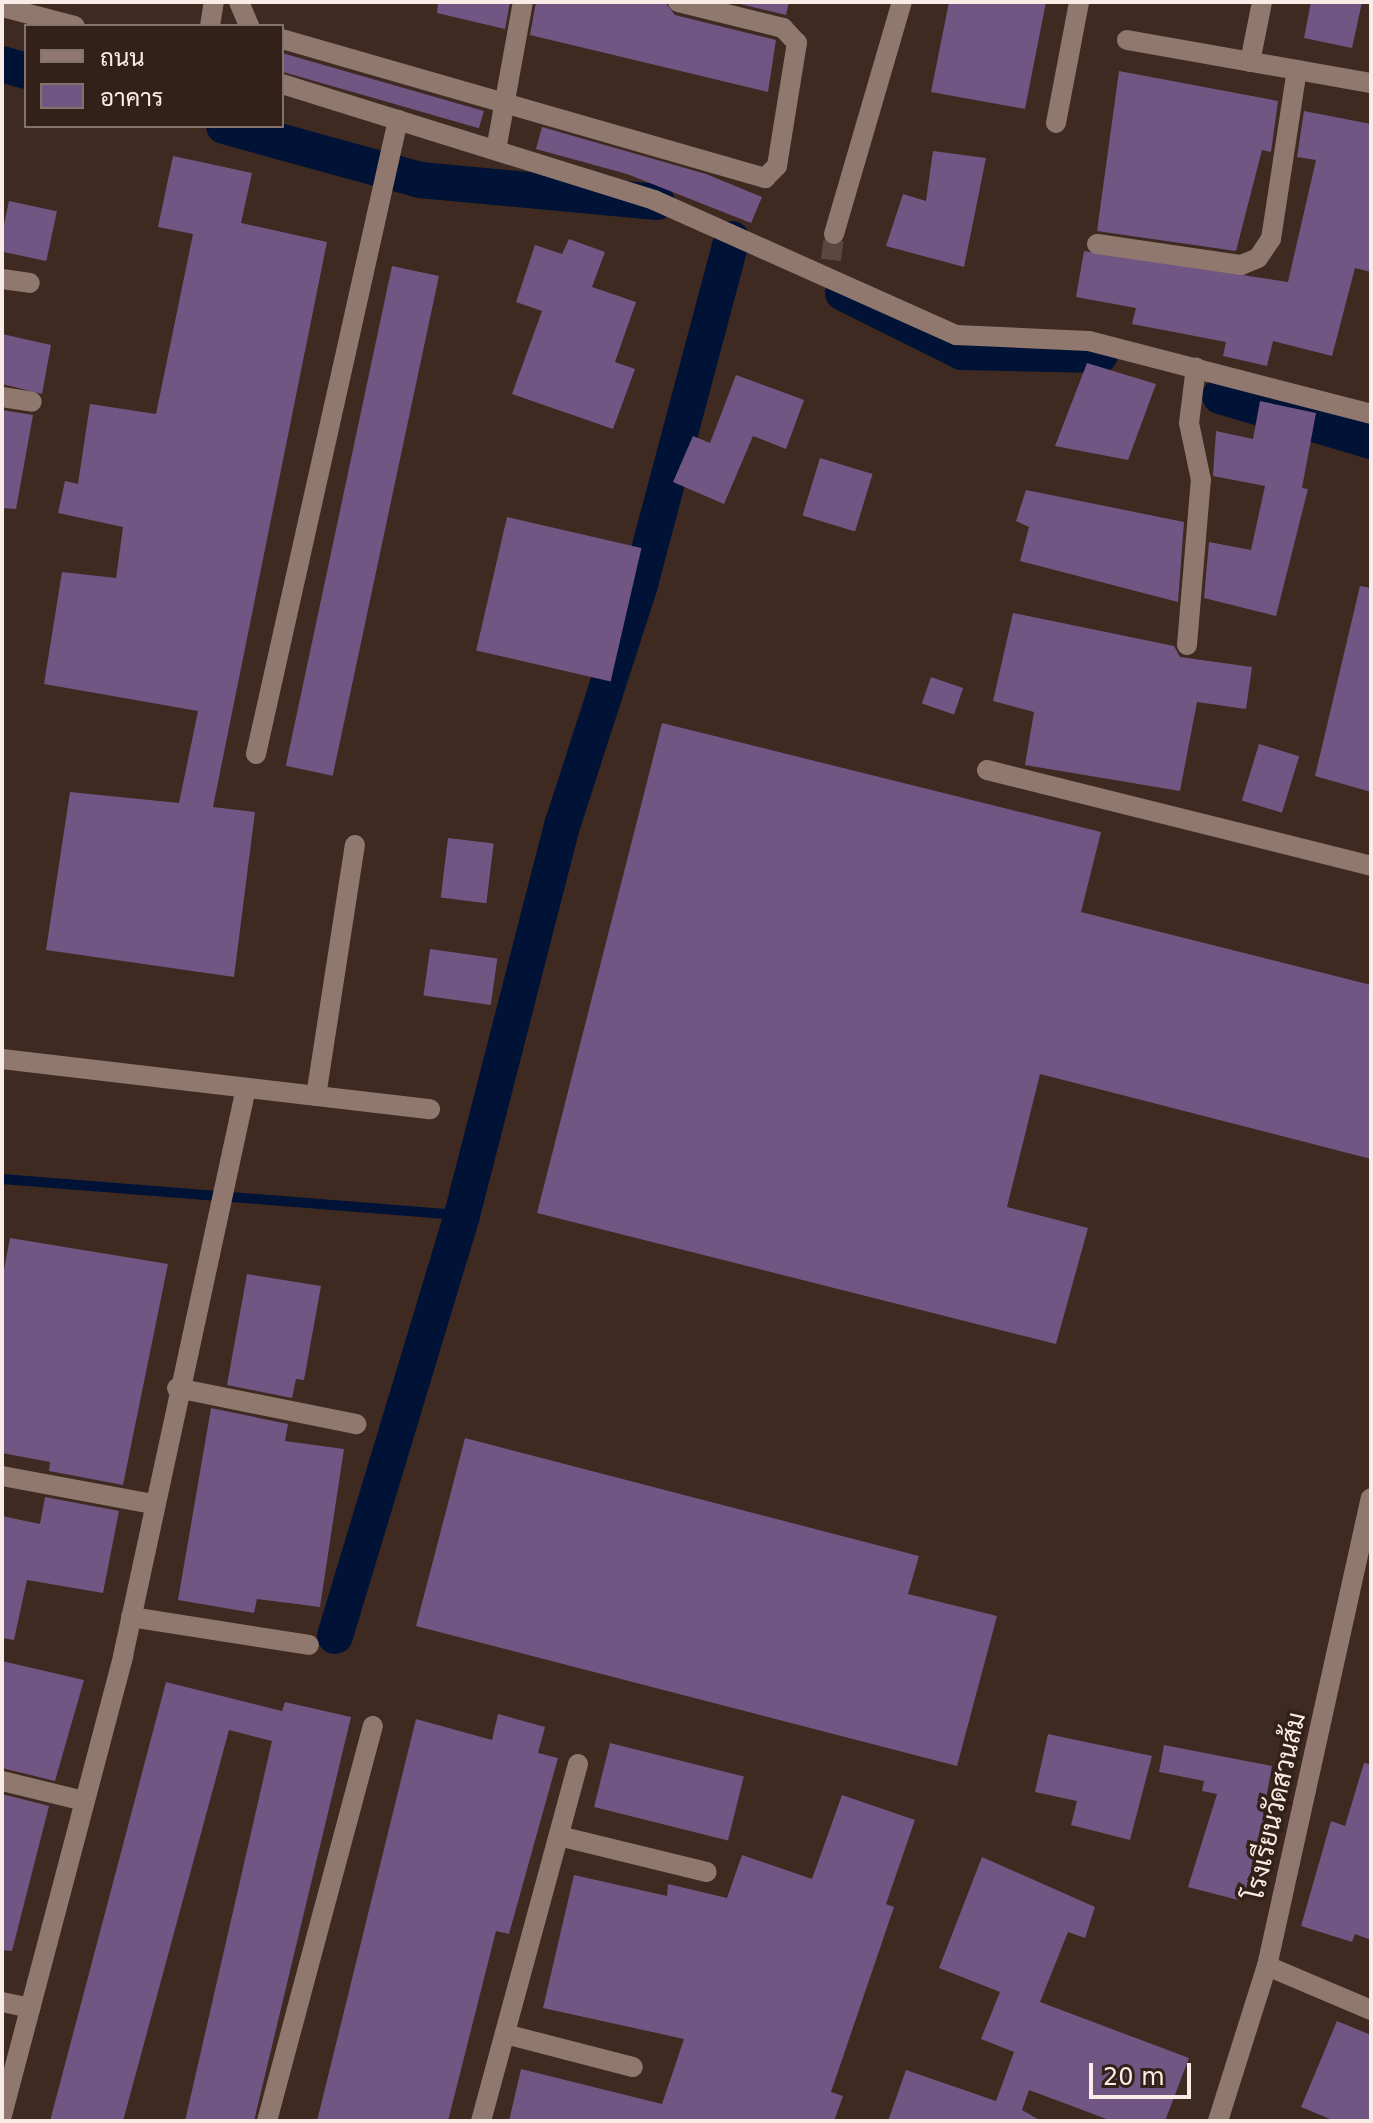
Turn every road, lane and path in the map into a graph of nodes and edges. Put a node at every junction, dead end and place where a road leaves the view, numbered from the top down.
1 (214, 2) edge
2 (239, 2) edge
3 (523, 2) edge
4 (678, 2) edge
5 (902, 2) edge
6 (1079, 2) edge
7 (1262, 2) edge
8 (2, 7) edge
9 (67, 24) edge
10 (210, 24) edge
11 (248, 24) edge
12 (284, 40) edge
13 (1127, 40) dead end
14 (1250, 62) junction
15 (1297, 70) junction
16 (1371, 83) edge
17 (284, 85) edge
18 (502, 100) junction
19 (398, 120) junction
20 (1056, 123) dead end
21 (496, 150) junction
22 (834, 234) tunnel mouth
23 (1097, 244) dead end
24 (2, 279) edge
25 (30, 283) dead end
26 (1196, 367) junction
27 (2, 397) edge
28 (32, 402) dead end
29 (1371, 414) edge
30 (1187, 645) dead end
31 (256, 754) dead end
32 (987, 770) dead end
33 (355, 845) dead end
34 (1371, 866) edge
35 (2, 1059) edge
36 (246, 1088) junction
37 (316, 1096) junction
38 (430, 1109) dead end
39 (177, 1388) junction
40 (356, 1424) dead end
41 (2, 1476) edge
42 (1371, 1498) edge
43 (153, 1504) junction
44 (131, 1617) junction
45 (309, 1645) dead end
46 (373, 1726) dead end
47 (578, 1764) dead end
48 (2, 1781) edge
49 (84, 1801) junction
50 (559, 1836) junction
51 (707, 1872) dead end
52 (1267, 1966) junction
53 (2, 2002) edge
54 (30, 2008) junction
55 (1371, 2010) edge
56 (505, 2034) junction
57 (633, 2067) dead end
58 (2, 2115) edge
59 (267, 2121) edge
60 (481, 2121) edge
61 (1218, 2121) edge

1 - 10 street
2 - 11 street
3 - 18 street
4 - 18 street
5 - 22 street
6 - 20 street
7 - 14 street
8 - 9 street
12 - 18 street
13 - 14 street
14 - 15 street
15 - 16 street
15 - 23 street
17 - 19 street
18 - 21 street
19 - 21 street
19 - 31 street
21 - 26 street
24 - 25 street
26 - 29 street
26 - 30 street
27 - 28 street
32 - 34 street
33 - 37 street
35 - 36 street
36 - 37 street
36 - 39 street
37 - 38 street
39 - 40 street
39 - 43 street
41 - 43 street
42 - 52 street, โรงเรียนวัดสวนส้ม
43 - 44 street
44 - 45 street
44 - 49 street
46 - 59 street
47 - 50 street
48 - 49 street
49 - 54 street
50 - 51 street
50 - 56 street
52 - 55 street
52 - 61 street, โรงเรียนวัดสวนส้ม
53 - 54 street
54 - 58 street
56 - 57 street
56 - 60 street

